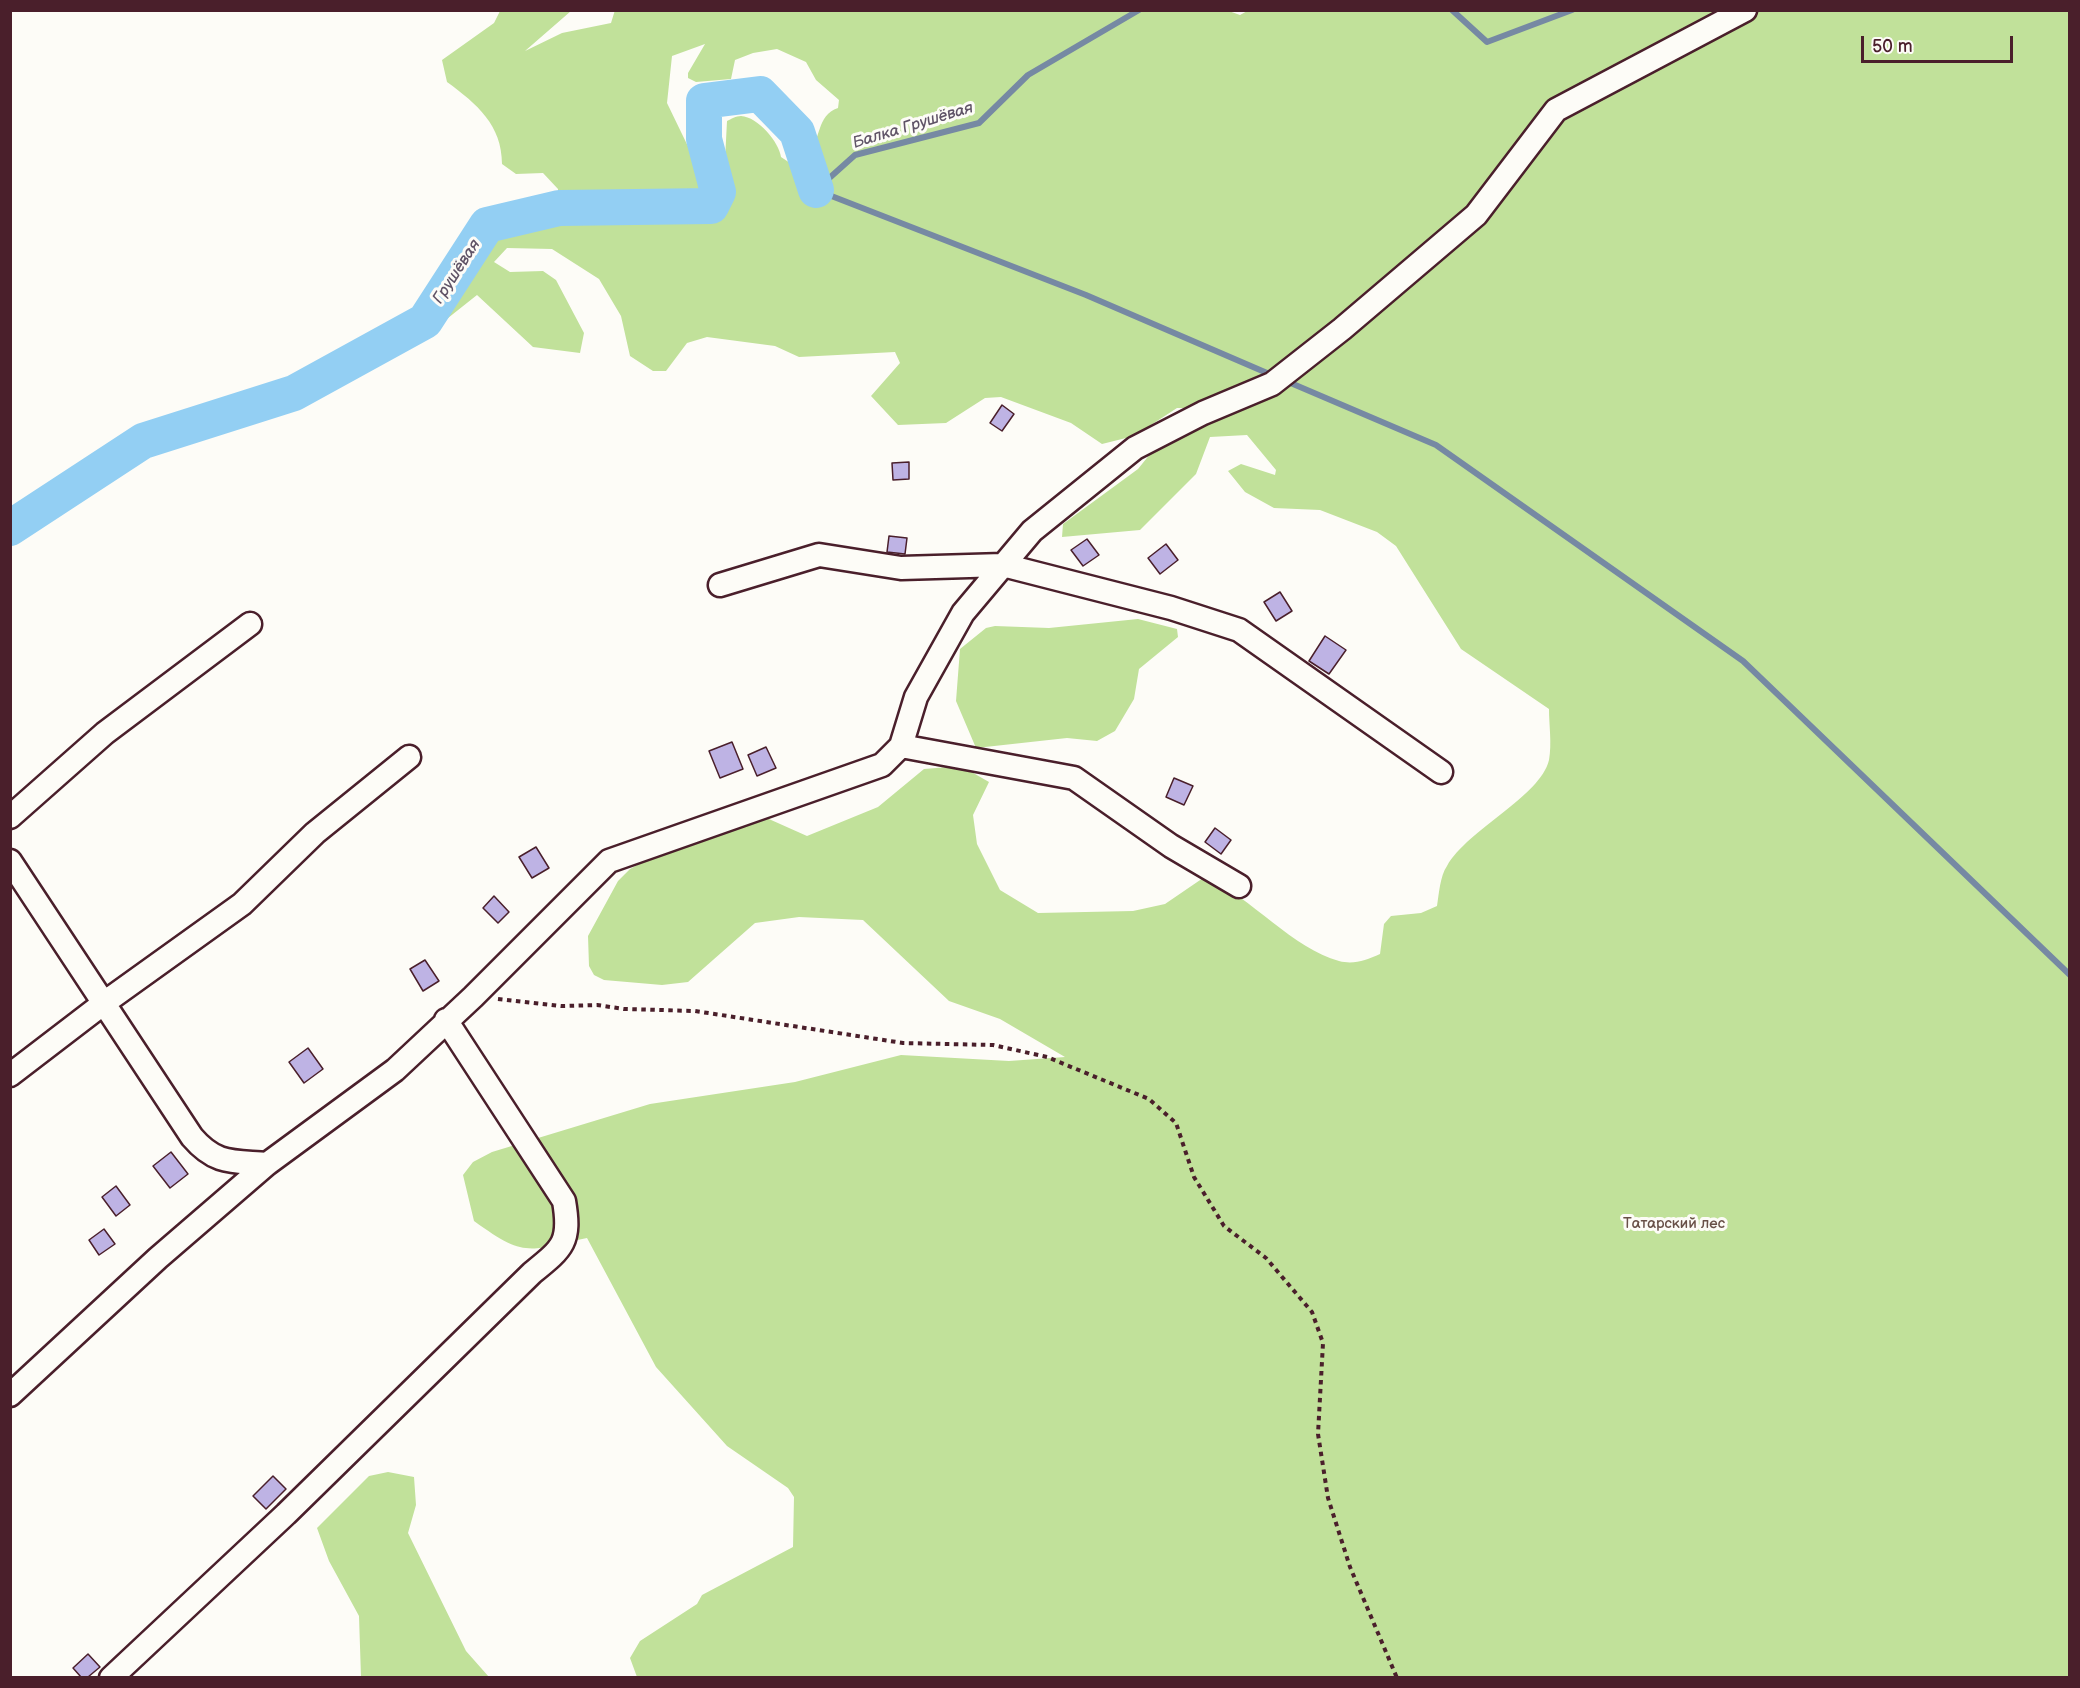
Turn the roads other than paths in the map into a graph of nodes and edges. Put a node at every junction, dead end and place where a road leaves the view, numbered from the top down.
1 (1745, 10) edge
2 (1003, 565) junction
3 (720, 585) dead end
4 (250, 624) dead end
5 (901, 746) junction
6 (409, 757) dead end
7 (1441, 772) dead end
8 (10, 817) edge
9 (10, 861) edge
10 (1239, 886) dead end
11 (104, 1003) junction
12 (446, 1020) junction
13 (10, 1075) edge
14 (267, 1164) junction
15 (10, 1395) edge
16 (111, 1677) edge

1 - 2 street
2 - 3 street
2 - 5 street
2 - 7 street
4 - 8 street
5 - 10 street
5 - 12 street
6 - 11 street
9 - 11 street
11 - 13 street
11 - 14 street
12 - 14 street
12 - 16 street
14 - 15 street

